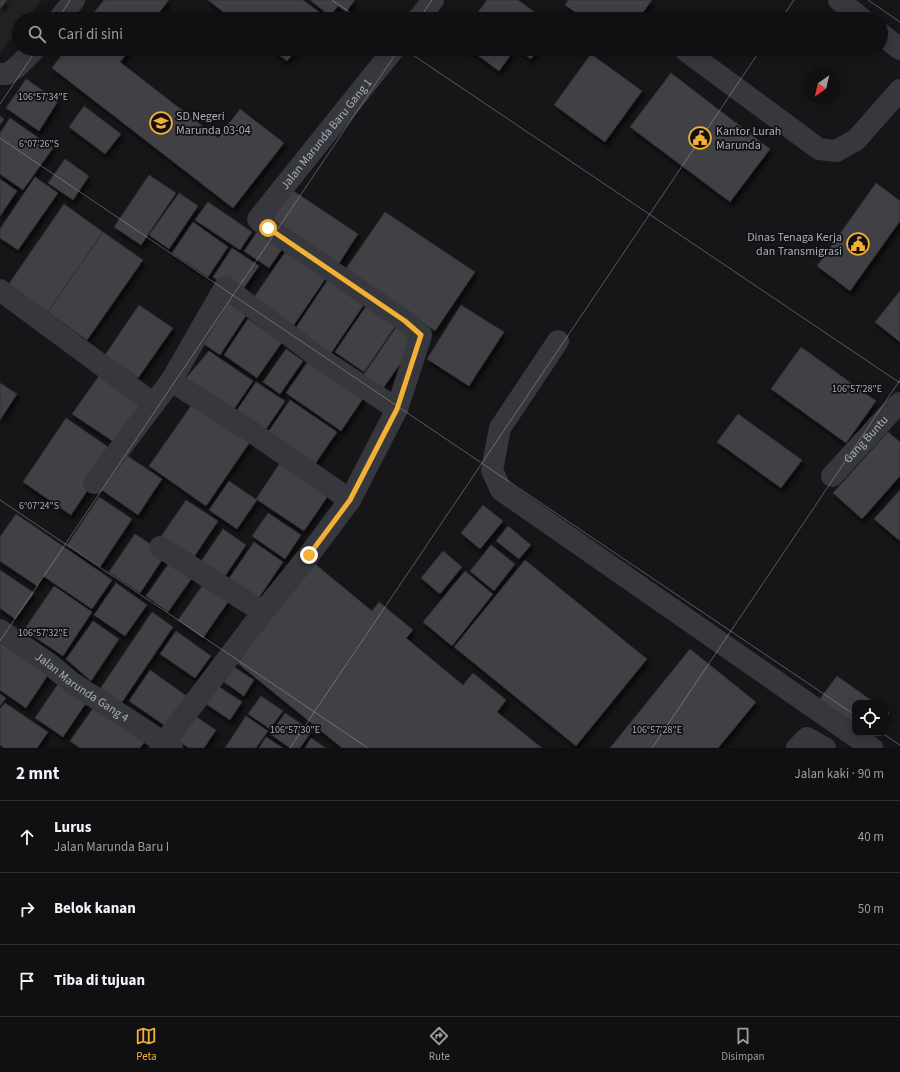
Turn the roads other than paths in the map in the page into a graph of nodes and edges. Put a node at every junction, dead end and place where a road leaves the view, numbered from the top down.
1 (74, 0) edge
2 (433, 0) edge
3 (839, 0) edge
4 (65, 12) edge
5 (424, 12) edge
6 (854, 12) edge
7 (888, 40) edge
8 (900, 49) edge
9 (28, 56) edge
10 (388, 56) edge
11 (693, 56) edge
12 (0, 74) edge
13 (900, 90) edge
14 (0, 290) edge
15 (558, 341) dead end
16 (171, 381) junction
17 (154, 404) junction
18 (900, 404) edge
19 (397, 409) junction
20 (832, 476) dead end
21 (94, 483) dead end
22 (350, 500) junction
23 (160, 547) dead end
24 (263, 612) junction
25 (0, 630) edge
26 (166, 746) edge
27 (796, 748) edge
28 (825, 748) edge
29 (872, 748) edge

1 - 4 street
2 - 5 street
3 - 6 street
7 - 8 street
9 - 12 street
10 - 19 street, Jalan Marunda Baru Gang 1
11 - 13 street
14 - 17 street
15 - 29 street
16 - 17 street
16 - 19 street
16 - 22 street
17 - 21 street
18 - 20 street, Gang Buntu
19 - 22 street
22 - 24 street
23 - 24 street
24 - 26 street
25 - 26 street, Jalan Marunda Gang 4
27 - 28 street

